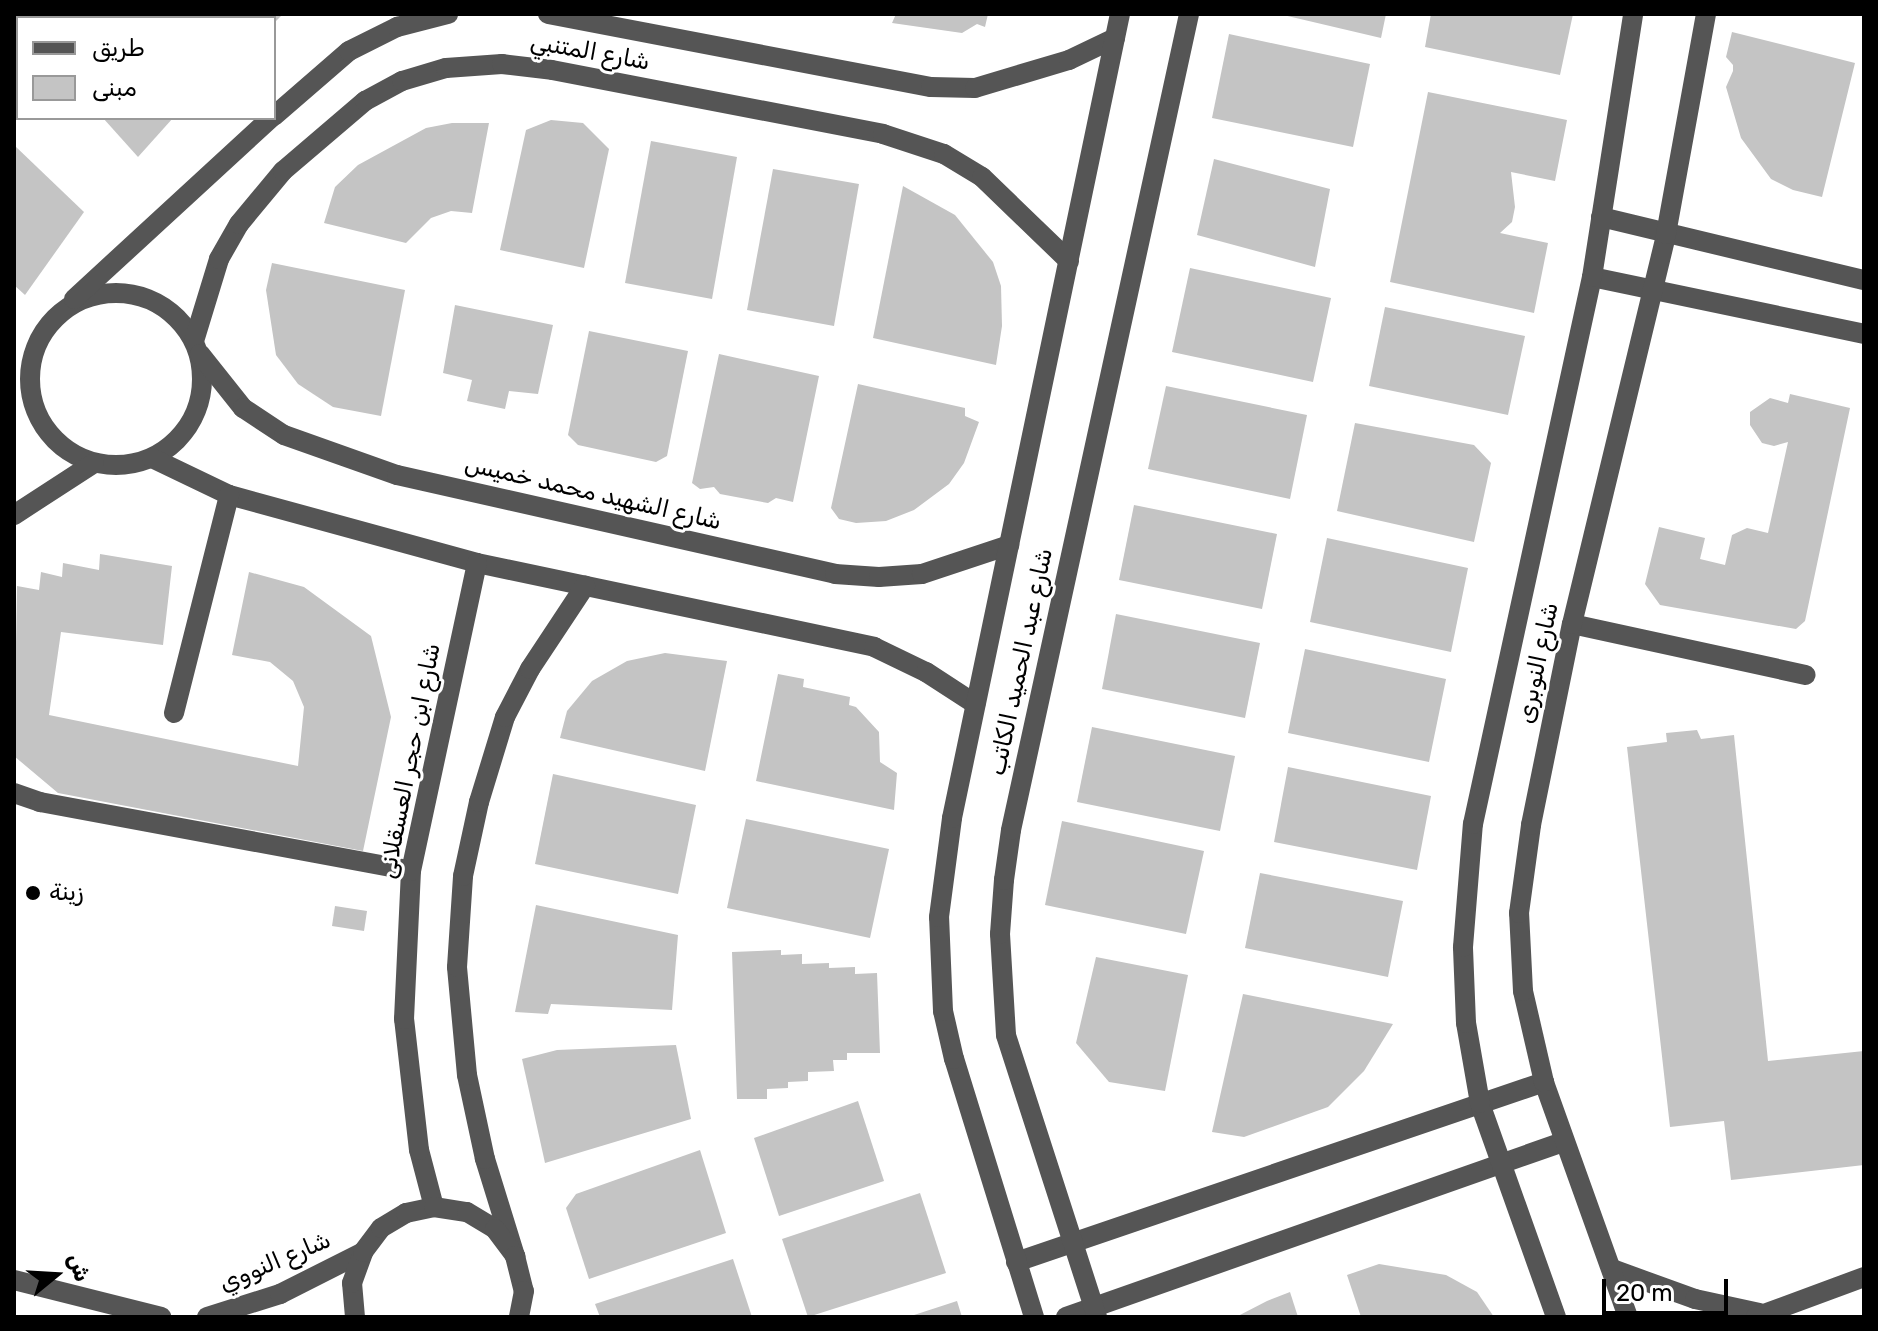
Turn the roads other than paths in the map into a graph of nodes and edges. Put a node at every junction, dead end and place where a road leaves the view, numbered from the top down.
1 (448, 14) edge
2 (548, 14) edge
3 (1120, 14) edge
4 (1189, 14) edge
5 (1633, 14) edge
6 (1706, 14) edge
7 (1115, 38) junction
8 (276, 114) edge
9 (270, 120) edge
10 (1601, 217) junction
11 (1666, 234) junction
12 (1069, 261) junction
13 (1592, 277) junction
14 (1864, 280) edge
15 (1653, 290) junction
16 (64, 309) junction
17 (43, 332) junction
18 (1864, 334) edge
19 (197, 348) junction
20 (14, 369) edge
21 (152, 458) junction
22 (94, 463) junction
23 (229, 495) junction
24 (14, 515) edge
25 (1009, 545) junction
26 (477, 563) junction
27 (585, 586) junction
28 (1572, 624) junction
29 (1806, 675) dead end
30 (975, 704) junction
31 (174, 713) dead end
32 (14, 793) edge
33 (411, 871) junction
34 (1544, 1082) junction
35 (1480, 1103) junction
36 (1563, 1142) junction
37 (1499, 1165) junction
38 (434, 1207) junction
39 (1075, 1243) junction
40 (363, 1252) junction
41 (515, 1256) junction
42 (1016, 1262) junction
43 (1612, 1269) junction
44 (1864, 1277) edge
45 (14, 1280) edge
46 (524, 1291) junction
47 (1095, 1312) edge
48 (1758, 1315) edge
49 (161, 1317) edge
50 (207, 1317) edge
51 (355, 1317) edge
52 (519, 1317) edge
53 (532, 1317) edge
54 (1034, 1317) edge
55 (1066, 1317) edge
56 (1556, 1317) edge
57 (1628, 1317) edge

1 - 8 street
2 - 7 street, شارع المتنبي
3 - 7 street, شارع عبد الحميد الكاتب
4 - 39 street, شارع عبد الحميد الكاتب
5 - 10 street, شارع النوبرى
6 - 11 street, شارع النوبرى
7 - 12 street, شارع عبد الحميد الكاتب
9 - 16 street
10 - 11 street
10 - 13 street, شارع النوبرى
11 - 14 street
11 - 15 street, شارع النوبرى
12 - 19 street, شارع المتنبي
12 - 25 street, شارع عبد الحميد الكاتب
13 - 15 street
13 - 35 street, شارع النوبرى
15 - 18 street
15 - 28 street, شارع النوبرى
16 - 17 street
16 - 19 street
17 - 20 street
17 - 22 street
19 - 21 street
19 - 25 street, شارع الشهيد محمد خميس
21 - 22 street
21 - 23 street
22 - 24 street
23 - 26 street
23 - 31 street
25 - 30 street, شارع عبد الحميد الكاتب
26 - 27 street
26 - 33 street, شارع ابن حجر العسقلانى
27 - 30 street
27 - 41 street
28 - 29 street
28 - 34 street, شارع النوبرى
30 - 42 street, شارع عبد الحميد الكاتب
32 - 33 street
33 - 38 street, شارع ابن حجر العسقلانى
34 - 35 street
34 - 36 street, شارع النوبرى
35 - 37 street, شارع النوبرى
35 - 39 street
36 - 37 street
36 - 43 street, شارع النوبرى
37 - 47 street
37 - 56 street, شارع النوبرى
38 - 40 street
38 - 41 street
39 - 42 street
39 - 47 street, شارع عبد الحميد الكاتب
40 - 50 street, شارع النووي
40 - 51 street
41 - 46 street
42 - 54 street, شارع عبد الحميد الكاتب
43 - 48 street
43 - 57 street, شارع النوبرى
44 - 48 street
45 - 49 street
46 - 52 street
46 - 53 street
47 - 55 street

